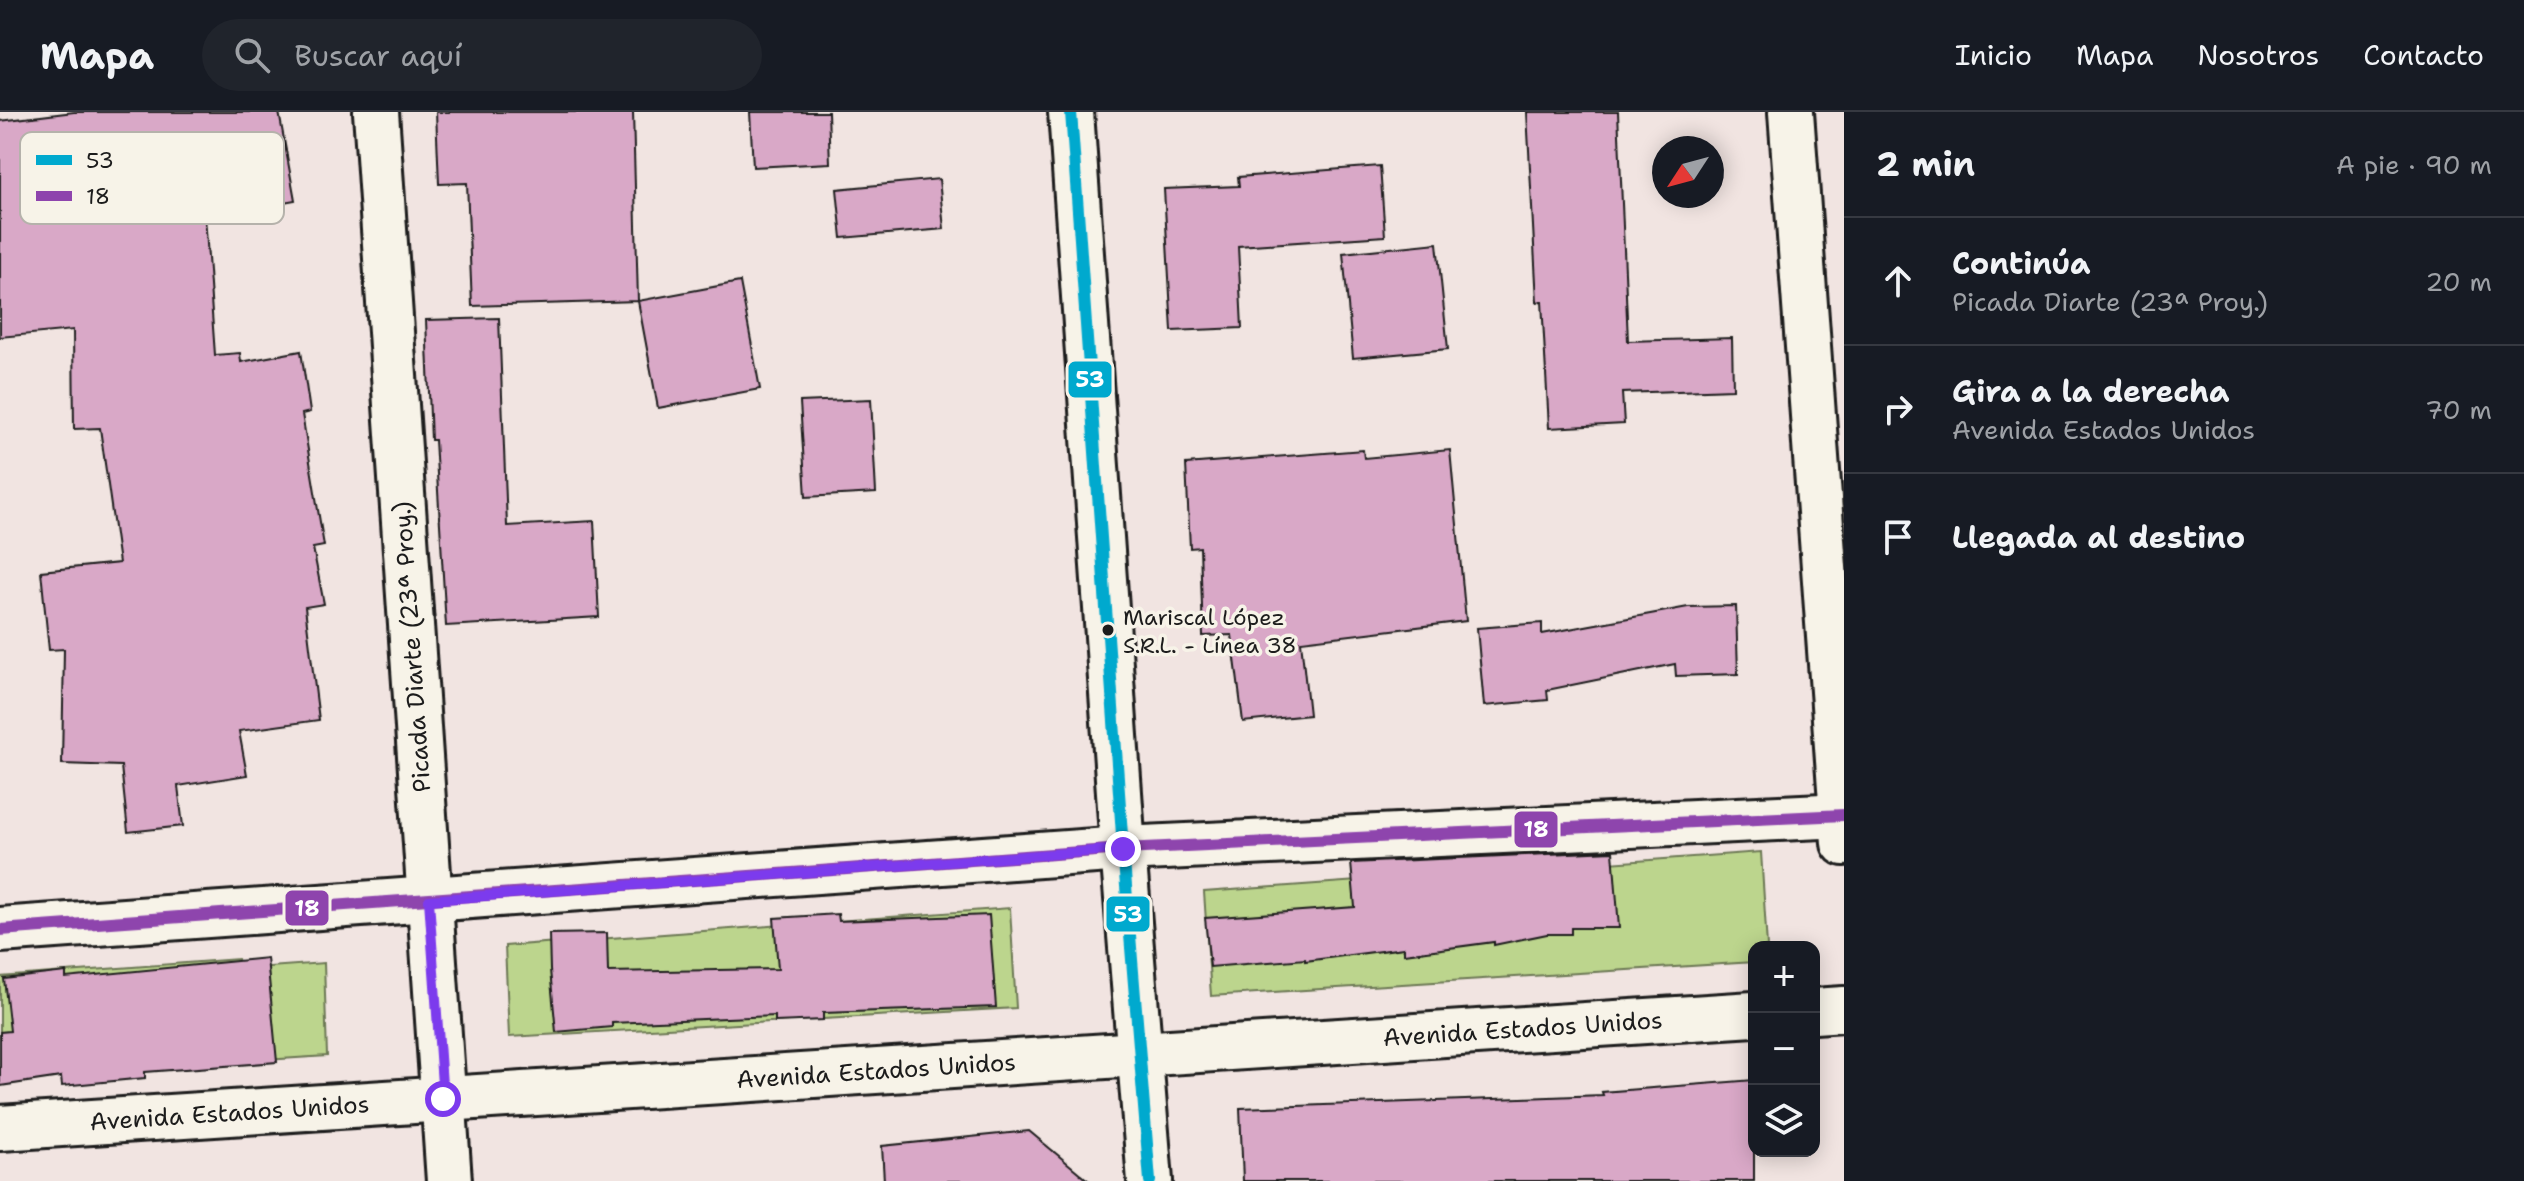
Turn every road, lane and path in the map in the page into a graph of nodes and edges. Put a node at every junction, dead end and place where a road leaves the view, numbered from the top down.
1 (376, 112) edge
2 (1071, 112) edge
3 (1791, 112) edge
4 (1843, 824) edge
5 (1123, 849) junction
6 (429, 900) junction
7 (0, 930) edge
8 (1844, 1009) edge
9 (1820, 1011) edge
10 (1748, 1014) edge
11 (1138, 1054) junction
12 (443, 1099) junction
13 (0, 1128) edge
14 (449, 1181) edge
15 (1150, 1181) edge

1 - 6 street, Picada Diarte (23ª Proy.)
2 - 5 street
3 - 4 street
4 - 5 street
5 - 6 street
5 - 11 street
6 - 7 street
6 - 12 street, Picada Diarte (23ª Proy.)
8 - 9 street
10 - 11 street, Avenida Estados Unidos
11 - 12 street, Avenida Estados Unidos
11 - 15 street
12 - 13 street, Avenida Estados Unidos
12 - 14 street, Picada Diarte (23ª Proy.)

